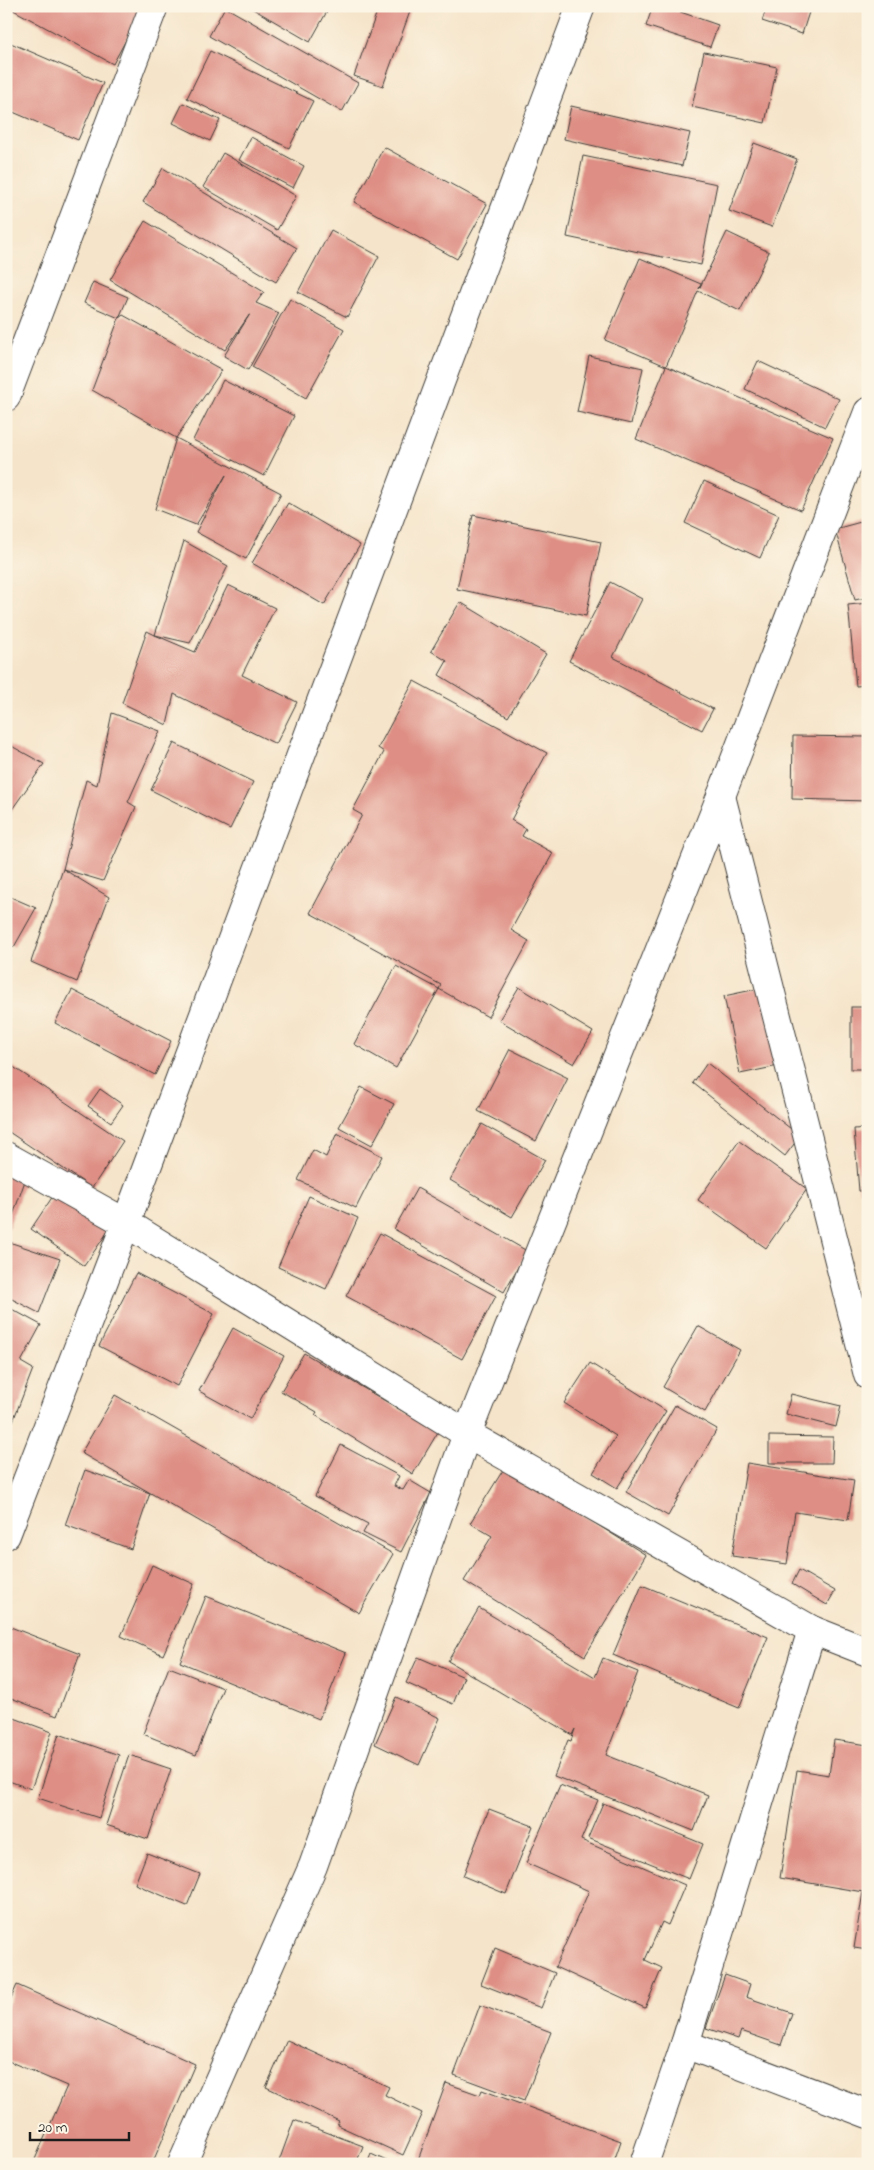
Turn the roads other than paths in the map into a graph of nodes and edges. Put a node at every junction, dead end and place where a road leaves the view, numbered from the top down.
1 (154, 6) edge
2 (582, 6) edge
3 (6, 397) edge
4 (868, 412) edge
5 (721, 796) junction
6 (6, 1156) edge
7 (126, 1223) junction
8 (868, 1375) edge
9 (467, 1434) junction
10 (6, 1534) edge
11 (812, 1630) junction
12 (868, 1652) edge
13 (685, 2044) junction
14 (868, 2114) edge
15 (182, 2164) edge
16 (644, 2164) edge

1 - 3 street
2 - 7 street
4 - 5 street
5 - 8 street
5 - 9 street
6 - 7 street
7 - 9 street
7 - 10 street
9 - 11 street
9 - 15 street
11 - 12 street
11 - 13 street
13 - 14 street
13 - 16 street

